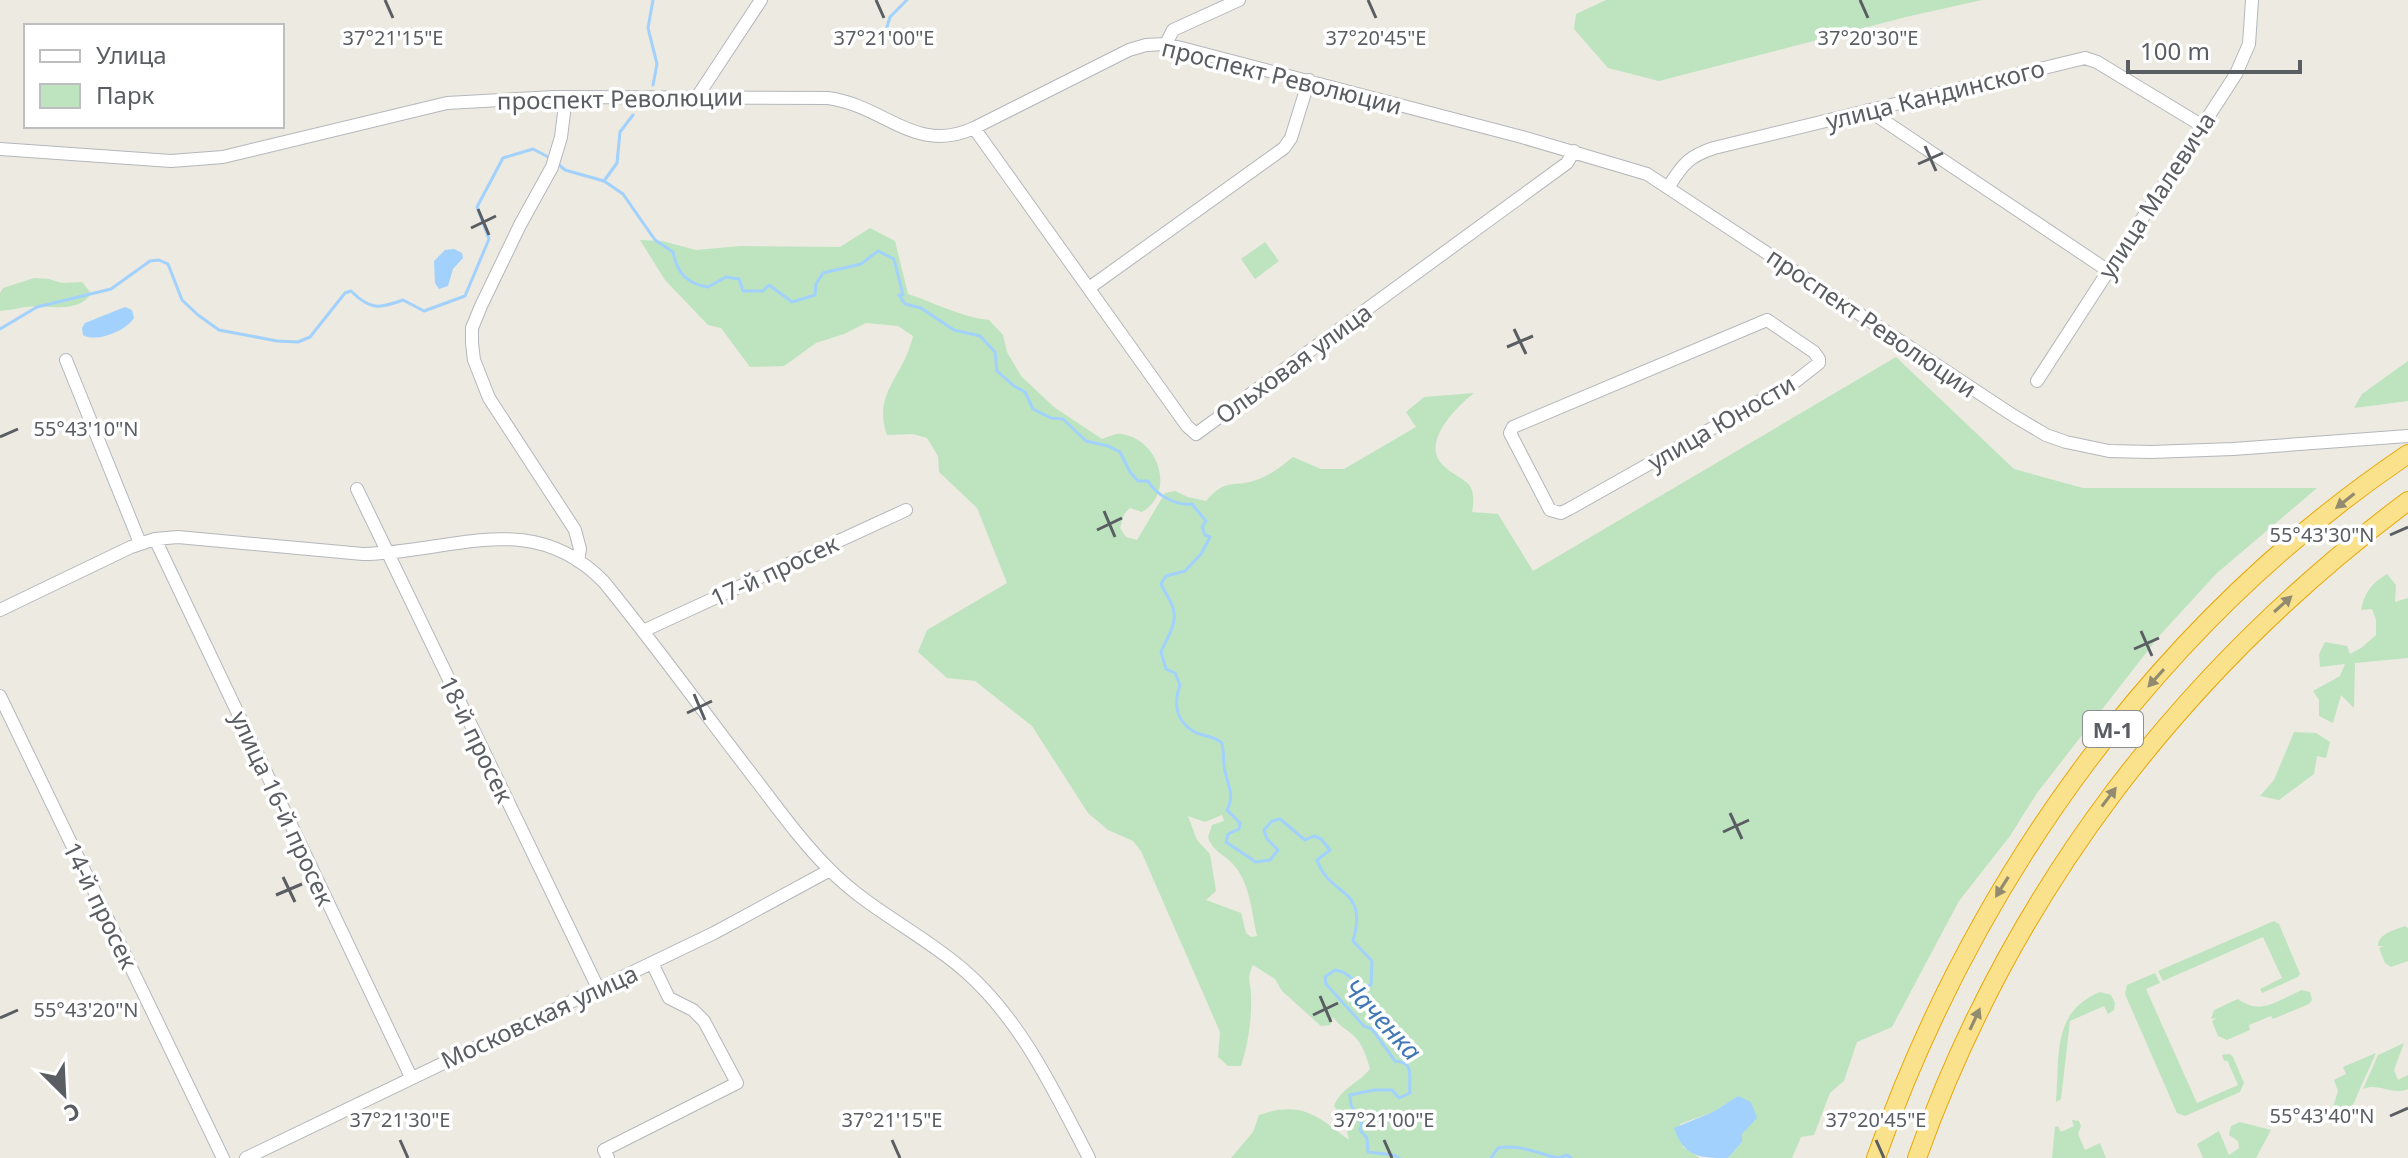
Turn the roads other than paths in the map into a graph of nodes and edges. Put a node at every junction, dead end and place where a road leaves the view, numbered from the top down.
1 (761, 0) edge
2 (1239, 0) edge
3 (2252, 0) edge
4 (1166, 44) junction
5 (1309, 80) junction
6 (566, 97) junction
7 (697, 97) junction
8 (1868, 110) junction
9 (2201, 125) junction
10 (974, 128) junction
11 (0, 149) edge
12 (1574, 151) junction
13 (1669, 186) junction
14 (2107, 270) junction
15 (1089, 288) junction
16 (66, 360) dead end
17 (2037, 381) dead end
18 (1570, 403) joint
19 (2408, 436) edge
20 (2408, 454) edge
21 (357, 489) dead end
22 (2408, 501) edge
23 (906, 510) dead end
24 (155, 539) junction
25 (140, 543) junction
26 (387, 554) junction
27 (578, 561) junction
28 (0, 610) edge
29 (643, 631) junction
30 (0, 696) edge
31 (830, 870) junction
32 (652, 963) junction
33 (598, 988) junction
34 (411, 1077) junction
35 (223, 1158) edge
36 (246, 1158) edge
37 (608, 1158) edge
38 (1089, 1158) edge
39 (1876, 1158) edge
40 (1917, 1158) edge

1 - 7 street
2 - 4 street
3 - 9 street, улица Малевича
4 - 5 street, проспект Революции
4 - 10 street, проспект Революции
5 - 12 street, проспект Революции
5 - 15 street
6 - 7 street, проспект Революции
6 - 11 street, проспект Революции
6 - 27 street
7 - 10 street, проспект Революции
8 - 9 street, улица Кандинского
8 - 13 street, улица Кандинского
8 - 14 street
9 - 14 street, улица Малевича
10 - 15 street, Ольховая улица
12 - 13 street, проспект Революции
12 - 15 street, Ольховая улица
13 - 19 street, проспект Революции
14 - 17 street, улица Малевича
16 - 25 street
18 - 18 street, улица Юности
20 -> 39 highway, М-1
21 - 26 street, 18-й просек
40 -> 22 highway, М-1
23 - 29 street, 17-й просек
24 - 25 street
24 - 26 street
24 - 34 street, улица 16-й просек
25 - 28 street
26 - 27 street
26 - 33 street, 18-й просек
27 - 29 street
29 - 31 street
30 - 35 street, 14-й просек
31 - 32 street, Московская улица
31 - 38 street
32 - 33 street, Московская улица
32 - 37 street
33 - 34 street, Московская улица
34 - 36 street, Московская улица

